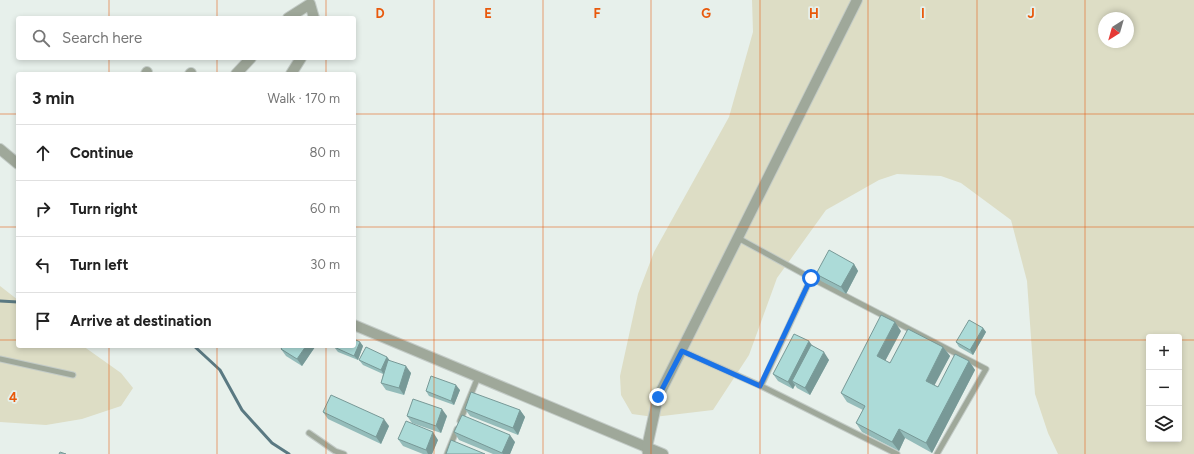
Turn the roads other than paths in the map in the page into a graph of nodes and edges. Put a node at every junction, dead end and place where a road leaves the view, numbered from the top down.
1 (858, 0) edge
2 (312, 2) edge
3 (291, 16) edge
4 (314, 16) edge
5 (250, 60) edge
6 (300, 60) edge
7 (238, 72) edge
8 (293, 72) edge
9 (0, 149) edge
10 (16, 162) edge
11 (738, 238) junction
12 (811, 278) junction
13 (356, 326) edge
14 (682, 351) junction
15 (0, 359) edge
16 (73, 374) dead end
17 (478, 376) junction
18 (760, 386) junction
19 (309, 433) dead end
20 (648, 451) edge
21 (344, 454) edge
22 (447, 454) edge
23 (663, 454) edge
24 (897, 454) edge
25 (937, 454) edge

1 - 11 street
2 - 3 street
2 - 4 street
5 - 7 street
6 - 8 street
9 - 10 street
11 - 12 lane
11 - 14 street
12 - 18 lane
12 - 25 lane
13 - 17 street
14 - 18 lane
14 - 20 street
15 - 16 lane
17 - 20 street
17 - 22 lane
18 - 24 lane
19 - 21 lane
20 - 23 street

